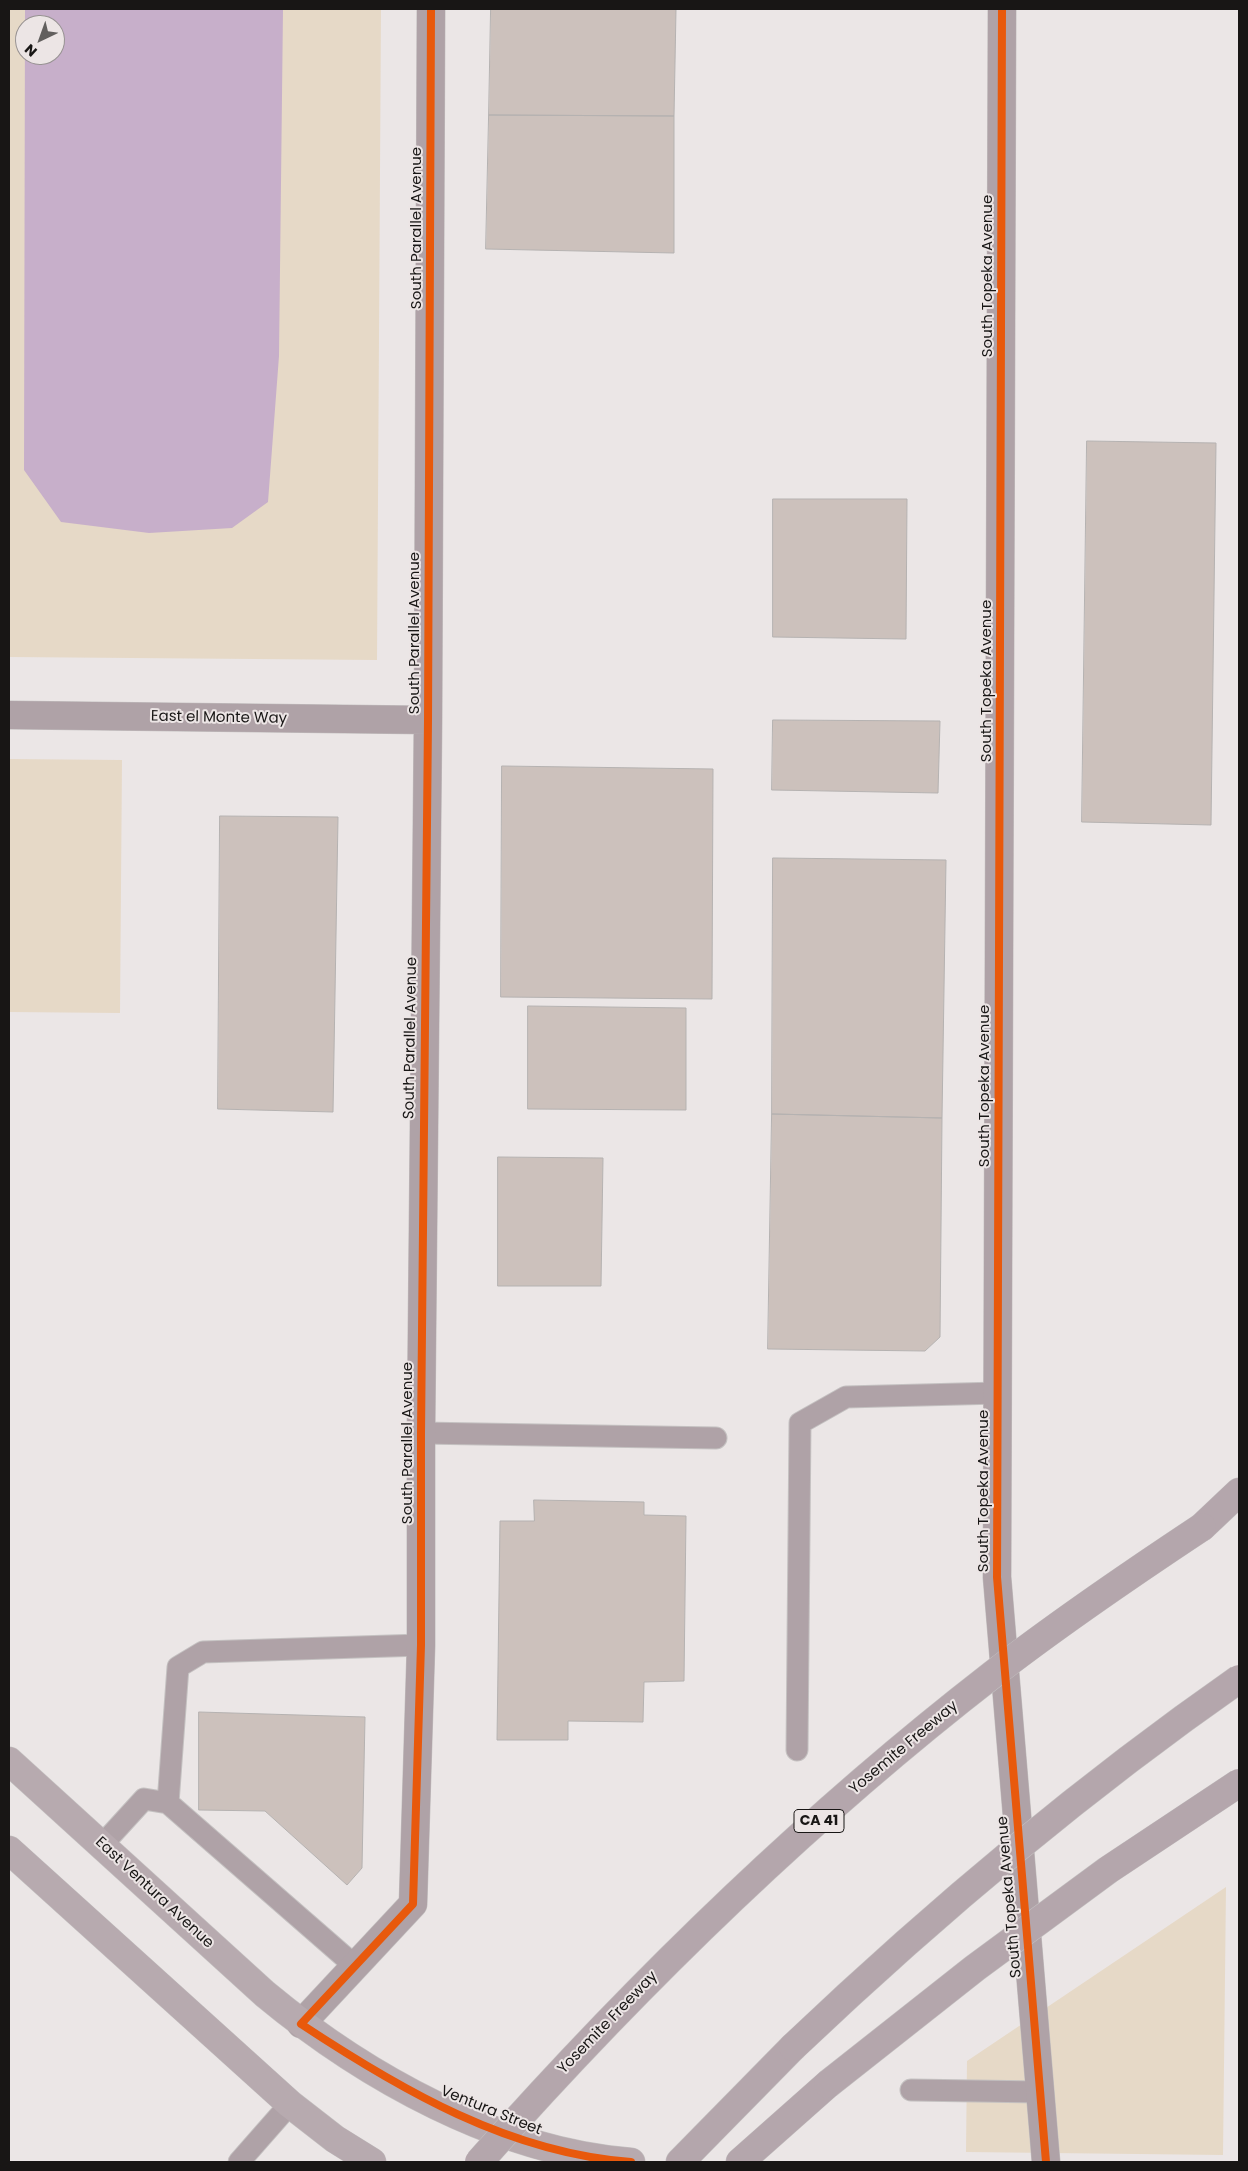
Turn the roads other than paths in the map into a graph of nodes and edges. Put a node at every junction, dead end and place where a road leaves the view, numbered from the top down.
1 (431, 9) edge
2 (1002, 9) edge
3 (9, 715) edge
4 (428, 720) junction
5 (998, 1393) junction
6 (421, 1433) junction
7 (716, 1438) dead end
8 (1239, 1492) edge
9 (1239, 1504) edge
10 (1202, 1527) junction
11 (421, 1645) junction
12 (1239, 1679) edge
13 (798, 1750) dead end
14 (9, 1761) edge
15 (1239, 1783) edge
16 (168, 1803) junction
17 (102, 1845) junction
18 (9, 1850) edge
19 (355, 1966) junction
20 (301, 2024) junction
21 (911, 2090) dead end
22 (1040, 2092) junction
23 (290, 2104) junction
24 (602, 2161) edge
25 (239, 2162) edge
26 (372, 2162) edge
27 (478, 2162) edge
28 (631, 2162) edge
29 (680, 2162) edge
30 (740, 2162) edge
31 (1046, 2162) edge

1 - 4 street, South Parallel Avenue
2 - 5 street, South Topeka Avenue
3 - 4 street, East el Monte Way
4 - 6 street, South Parallel Avenue
5 - 13 lane
5 - 22 street, South Topeka Avenue
6 - 7 lane
6 - 11 street, South Parallel Avenue
8 - 10 highway
9 - 10 highway, Yosemite Freeway / CA 41
10 - 27 highway, Yosemite Freeway / CA 41, bridge
11 - 16 lane
11 - 19 street, South Parallel Avenue
12 - 29 highway, bridge
14 - 17 main road, East Ventura Avenue
15 - 30 highway, bridge
16 - 17 lane
16 - 19 lane
17 - 20 main road, East Ventura Avenue
18 - 23 main road
19 - 20 street, South Parallel Avenue
20 - 24 main road, Ventura Street
21 - 22 lane
22 - 31 street, South Topeka Avenue
23 - 25 lane
23 - 26 main road
24 - 28 main road, Ventura Street

